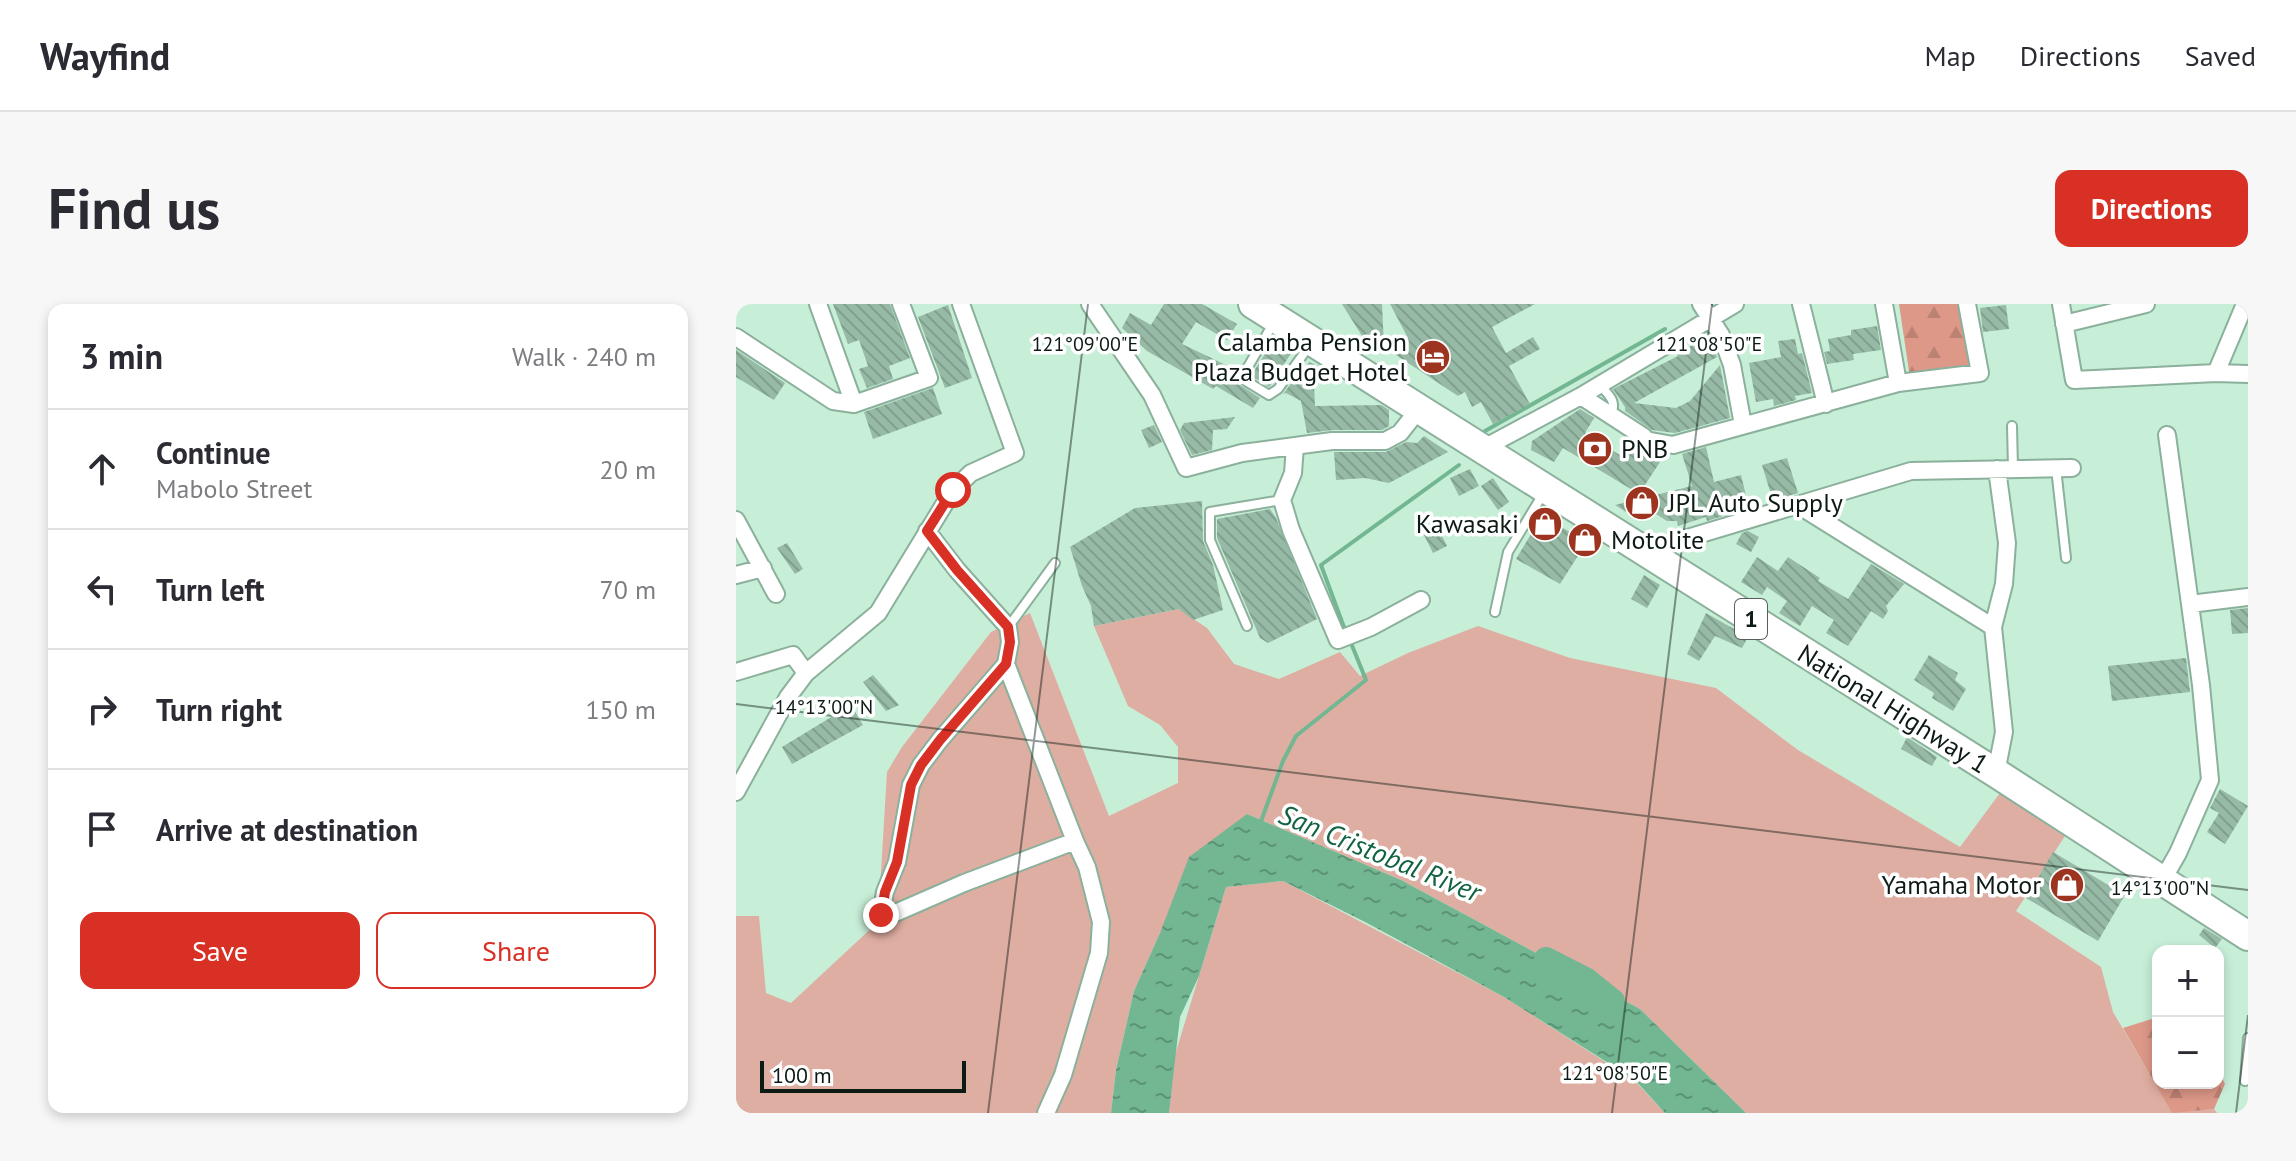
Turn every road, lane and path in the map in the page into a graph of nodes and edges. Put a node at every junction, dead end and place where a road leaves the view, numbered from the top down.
1 (818, 304) edge
2 (901, 304) edge
3 (961, 304) edge
4 (1090, 304) edge
5 (1735, 304) edge
6 (1801, 304) edge
7 (1884, 304) edge
8 (1967, 304) edge
9 (2061, 304) edge
10 (2146, 304) edge
11 (2245, 304) edge
12 (1265, 311) edge
13 (1705, 311) edge
14 (2064, 324) junction
15 (736, 337) edge
16 (1312, 341) junction
17 (2216, 373) junction
18 (2248, 374) edge
19 (1898, 383) junction
20 (1600, 385) junction
21 (1581, 396) junction
22 (854, 404) junction
23 (1826, 404) junction
24 (1419, 409) junction
25 (1609, 416) junction
26 (1743, 425) junction
27 (2012, 426) dead end
28 (2167, 435) dead end
29 (1295, 446) junction
30 (1482, 449) junction
31 (2064, 468) joint
32 (2005, 469) junction
33 (1546, 490) junction
34 (1282, 500) junction
35 (1798, 505) junction
36 (736, 520) edge
37 (927, 531) junction
38 (1644, 551) junction
39 (2066, 558) dead end
40 (1055, 563) dead end
41 (763, 568) junction
42 (736, 575) edge
43 (776, 594) dead end
44 (2248, 597) edge
45 (1421, 600) dead end
46 (2190, 604) junction
47 (1495, 612) dead end
48 (1247, 626) dead end
49 (1008, 627) junction
50 (1993, 627) junction
51 (1006, 664) junction
52 (736, 672) edge
53 (806, 673) junction
54 (1996, 773) junction
55 (736, 792) edge
56 (1075, 841) junction
57 (2162, 881) junction
58 (2248, 936) edge
59 (2248, 1038) edge
60 (2245, 1081) dead end
61 (1046, 1113) edge

1 - 22 street
2 - 22 street
3 - 37 street
4 - 29 street
5 - 13 street
6 - 23 street
7 - 19 street
8 - 19 street
9 - 14 street
10 - 14 street
11 - 17 street
12 - 16 highway, National Highway 1 / 1
12 - 16 lane
13 - 20 street
13 - 26 street
14 - 17 street
15 - 22 street
16 - 24 highway, National Highway 1 / 1
17 - 18 street
19 - 23 street
20 - 21 street
20 - 25 lane
21 - 25 street
21 - 30 street
23 - 26 street
24 - 29 street
24 - 30 highway, National Highway 1 / 1
25 - 26 street
27 - 32 lane
28 - 46 street
29 - 34 street
30 - 33 highway, National Highway 1 / 1
31 - 32 street
31 - 39 lane
32 - 35 street
32 - 50 street
33 - 38 highway, National Highway 1 / 1
33 - 47 lane
34 - 45 street
34 - 48 lane
35 - 38 street
35 - 50 street
36 - 41 street
37 - 49 street
37 - 53 street
38 - 54 highway, National Highway 1 / 1
40 - 49 lane
41 - 42 street
41 - 43 street
44 - 46 street
46 - 57 street
49 - 51 street
50 - 54 street
51 - 56 street
51 - 56 street
52 - 53 street
53 - 55 street
54 - 57 highway, National Highway 1 / 1
56 - 61 street
57 - 58 highway, National Highway 1 / 1
59 - 60 lane

